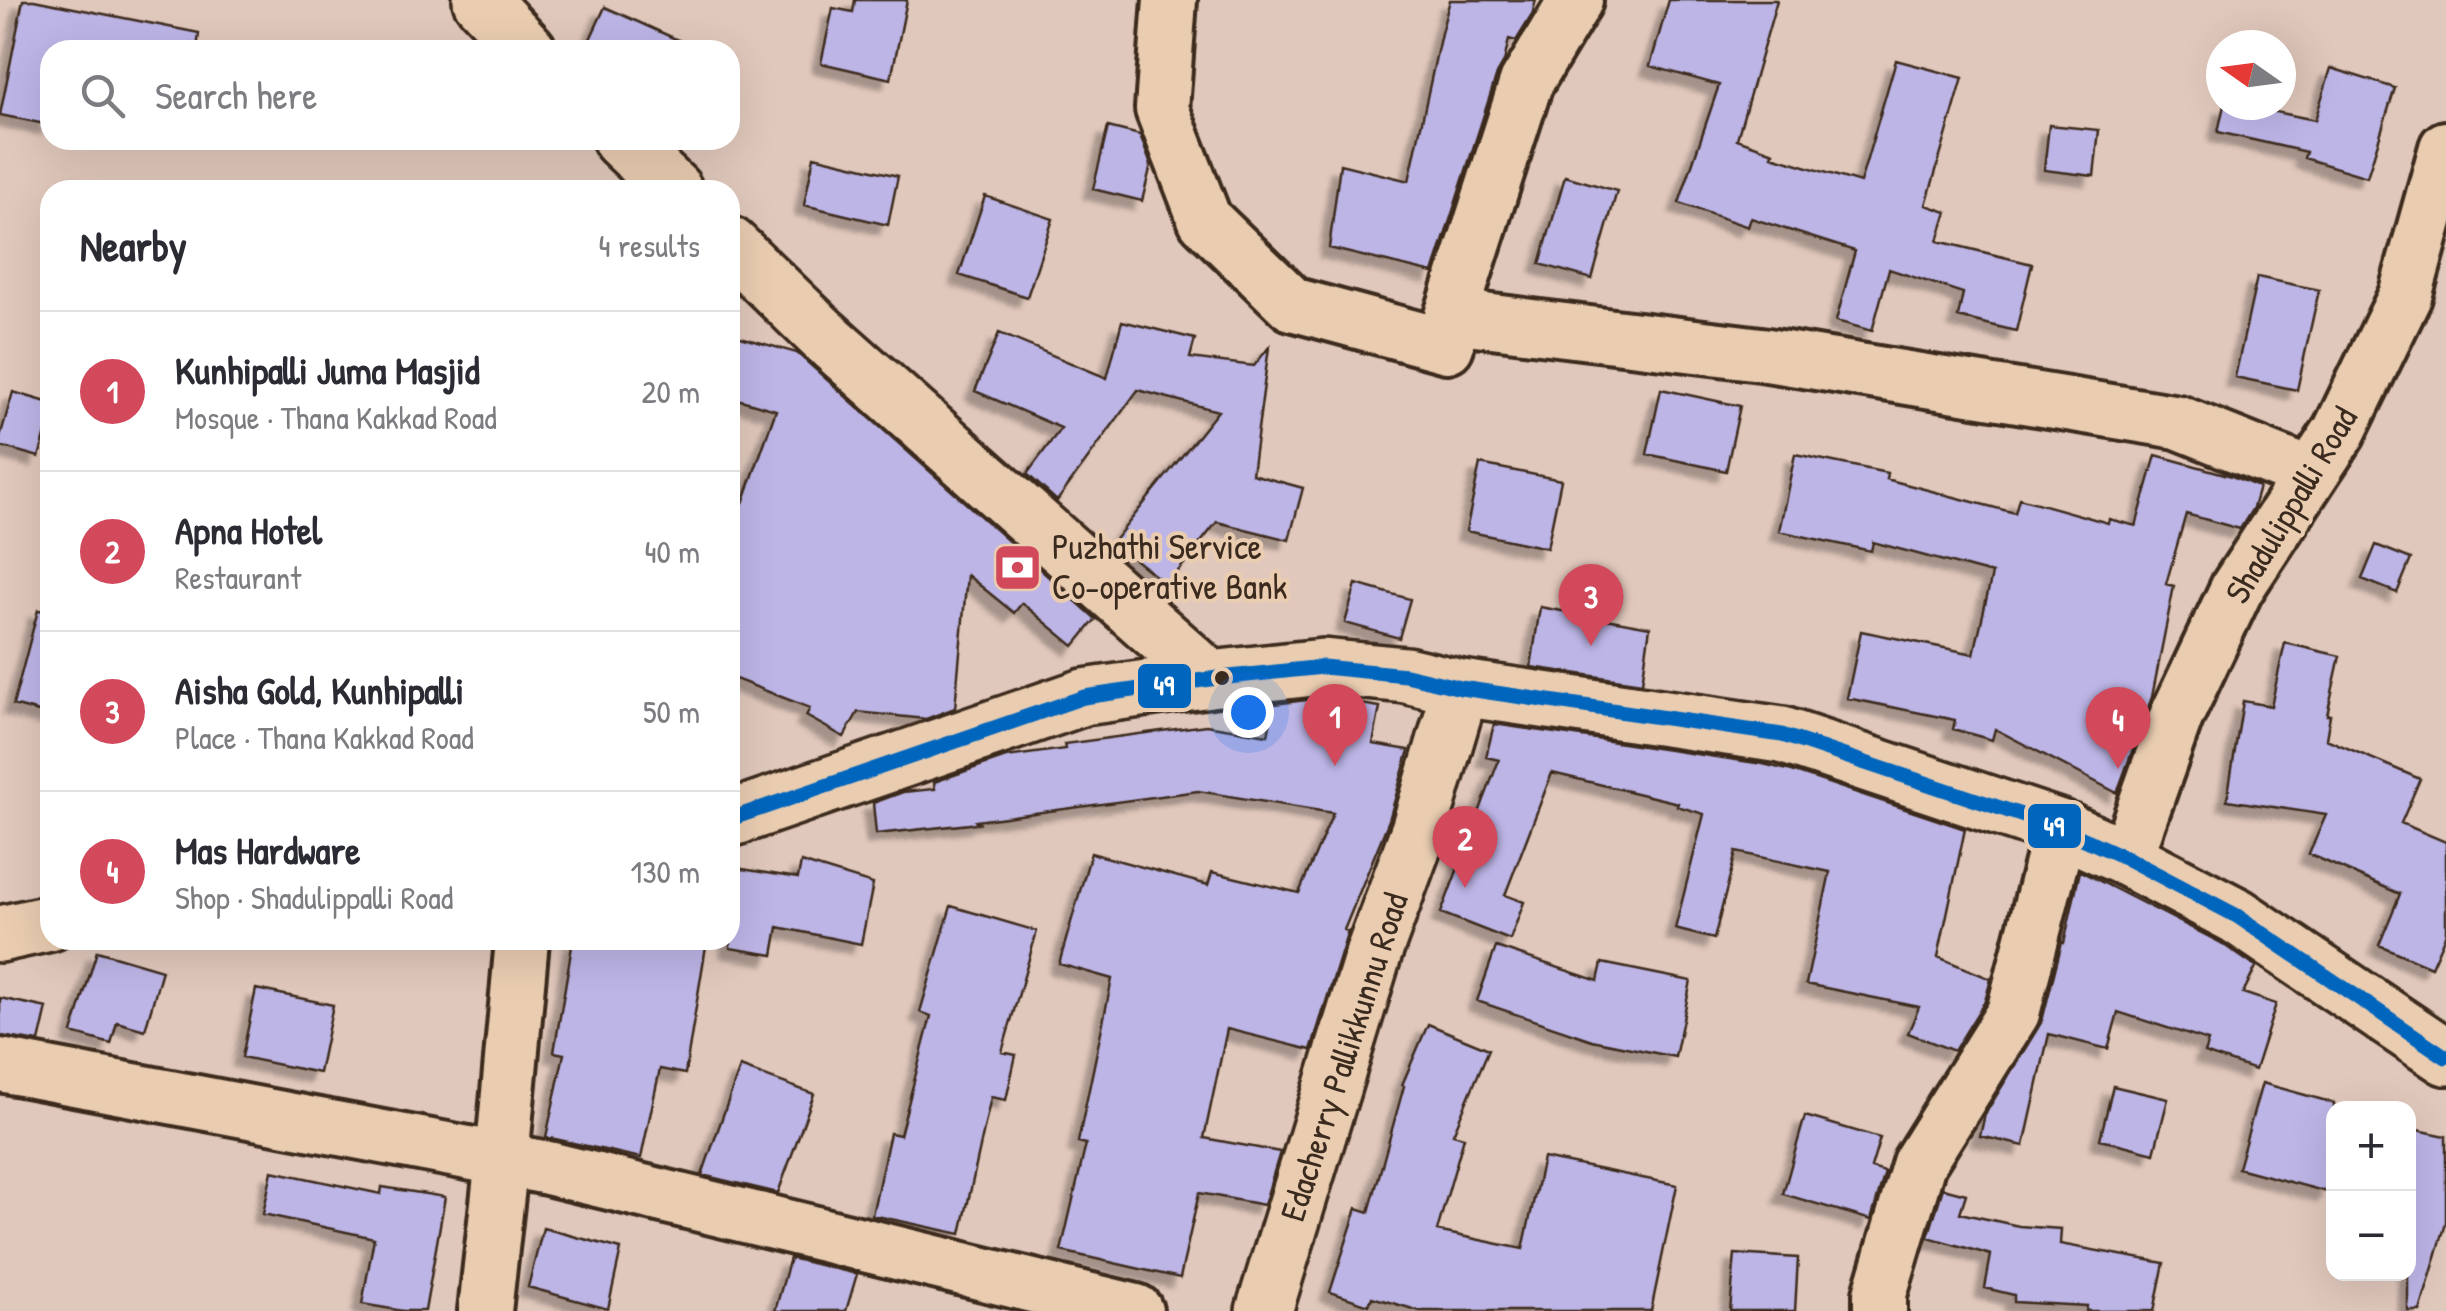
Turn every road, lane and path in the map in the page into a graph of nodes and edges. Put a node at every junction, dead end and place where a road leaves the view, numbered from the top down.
1 (481, 0) edge
2 (1170, 0) edge
3 (1576, 0) edge
4 (519, 40) edge
5 (2446, 148) edge
6 (632, 150) edge
7 (663, 180) edge
8 (740, 254) edge
9 (2426, 303) edge
10 (1449, 331) junction
11 (2310, 475) junction
12 (1210, 679) junction
13 (1461, 688) junction
14 (740, 815) edge
15 (2060, 828) junction
16 (2126, 858) junction
17 (40, 925) edge
18 (0, 934) edge
19 (521, 950) edge
20 (2446, 1056) edge
21 (0, 1065) edge
22 (502, 1159) junction
23 (484, 1311) edge
24 (1136, 1311) edge
25 (1264, 1311) edge
26 (1880, 1311) edge

1 - 4 main road
2 - 10 street
3 - 10 street
5 - 9 street, Shadulippalli Road
6 - 7 main road
8 - 12 main road
9 - 11 street, Shadulippalli Road
10 - 11 street
11 - 16 street, Shadulippalli Road
12 - 13 main road
12 - 14 main road
13 - 15 main road
13 - 25 main road, Edacherry Pallikkunnu Road
15 - 16 main road
15 - 26 street
16 - 20 main road
17 - 18 main road
19 - 22 street
21 - 22 street
22 - 23 street
22 - 24 street

